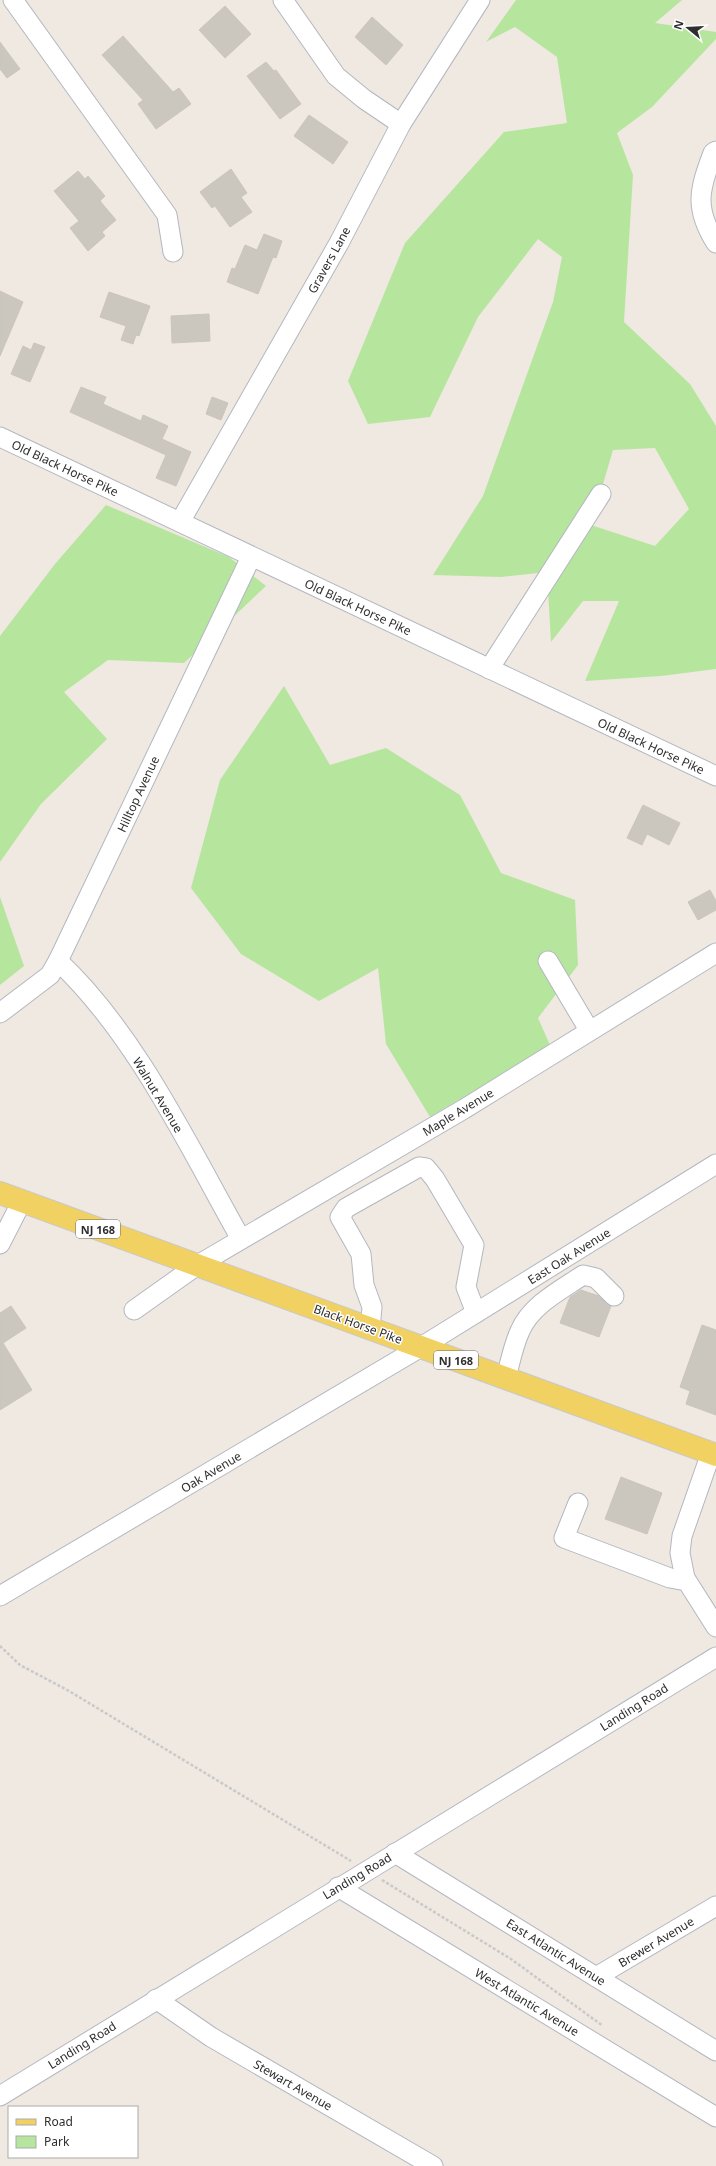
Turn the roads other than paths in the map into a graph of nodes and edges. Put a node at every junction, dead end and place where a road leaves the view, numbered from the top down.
1 (14, 0) edge
2 (283, 0) edge
3 (480, 0) edge
4 (401, 124) junction
5 (716, 151) edge
6 (716, 243) edge
7 (173, 252) dead end
8 (0, 437) edge
9 (601, 494) dead end
10 (180, 522) junction
11 (251, 557) junction
12 (489, 670) junction
13 (716, 776) edge
14 (716, 953) edge
15 (548, 961) dead end
16 (58, 962) junction
17 (0, 1012) edge
18 (589, 1030) junction
19 (716, 1164) edge
20 (0, 1193) edge
21 (22, 1201) junction
22 (1, 1238) edge
23 (242, 1239) junction
24 (196, 1266) junction
25 (614, 1296) dead end
26 (134, 1310) dead end
27 (476, 1313) junction
28 (370, 1329) junction
29 (421, 1347) junction
30 (506, 1378) junction
31 (714, 1454) edge
32 (578, 1503) dead end
33 (685, 1578) junction
34 (0, 1596) edge
35 (716, 1627) edge
36 (716, 1657) edge
37 (395, 1853) junction
38 (338, 1888) junction
39 (716, 1906) edge
40 (596, 1977) junction
41 (156, 1999) junction
42 (716, 2051) edge
43 (0, 2096) edge
44 (716, 2117) edge
45 (433, 2166) edge

1 - 7 street
2 - 4 street
3 - 4 street, Gravers Lane
4 - 10 street, Gravers Lane
5 - 6 street
8 - 10 street, Old Black Horse Pike
9 - 12 street
10 - 11 street, Old Black Horse Pike
11 - 12 street, Old Black Horse Pike
11 - 16 street, Hilltop Avenue
12 - 13 street, Old Black Horse Pike
14 - 18 street, Maple Avenue
15 - 18 street
16 - 17 street, Hilltop Avenue
16 - 23 street, Walnut Avenue
18 - 23 street, Maple Avenue
19 - 27 street, East Oak Avenue
20 - 21 main road, Black Horse Pike / NJ 168
21 - 22 street
21 - 24 main road, Black Horse Pike / NJ 168
23 - 24 street, Maple Avenue
24 - 26 street, Maple Avenue
24 - 28 main road, Black Horse Pike / NJ 168
25 - 30 street
27 - 28 street
27 - 29 street, East Oak Avenue
28 - 29 main road, Black Horse Pike / NJ 168
29 - 30 main road, Black Horse Pike / NJ 168
29 - 34 street, Oak Avenue
30 - 31 main road, Black Horse Pike / NJ 168
31 - 33 street
32 - 33 street
33 - 35 street
36 - 37 street, Landing Road
37 - 38 street, Landing Road
37 - 40 street, East Atlantic Avenue
38 - 41 street, Landing Road
38 - 44 street, West Atlantic Avenue
39 - 40 street, Brewer Avenue
40 - 42 street, East Atlantic Avenue
41 - 43 street, Landing Road
41 - 45 street, Stewart Avenue

